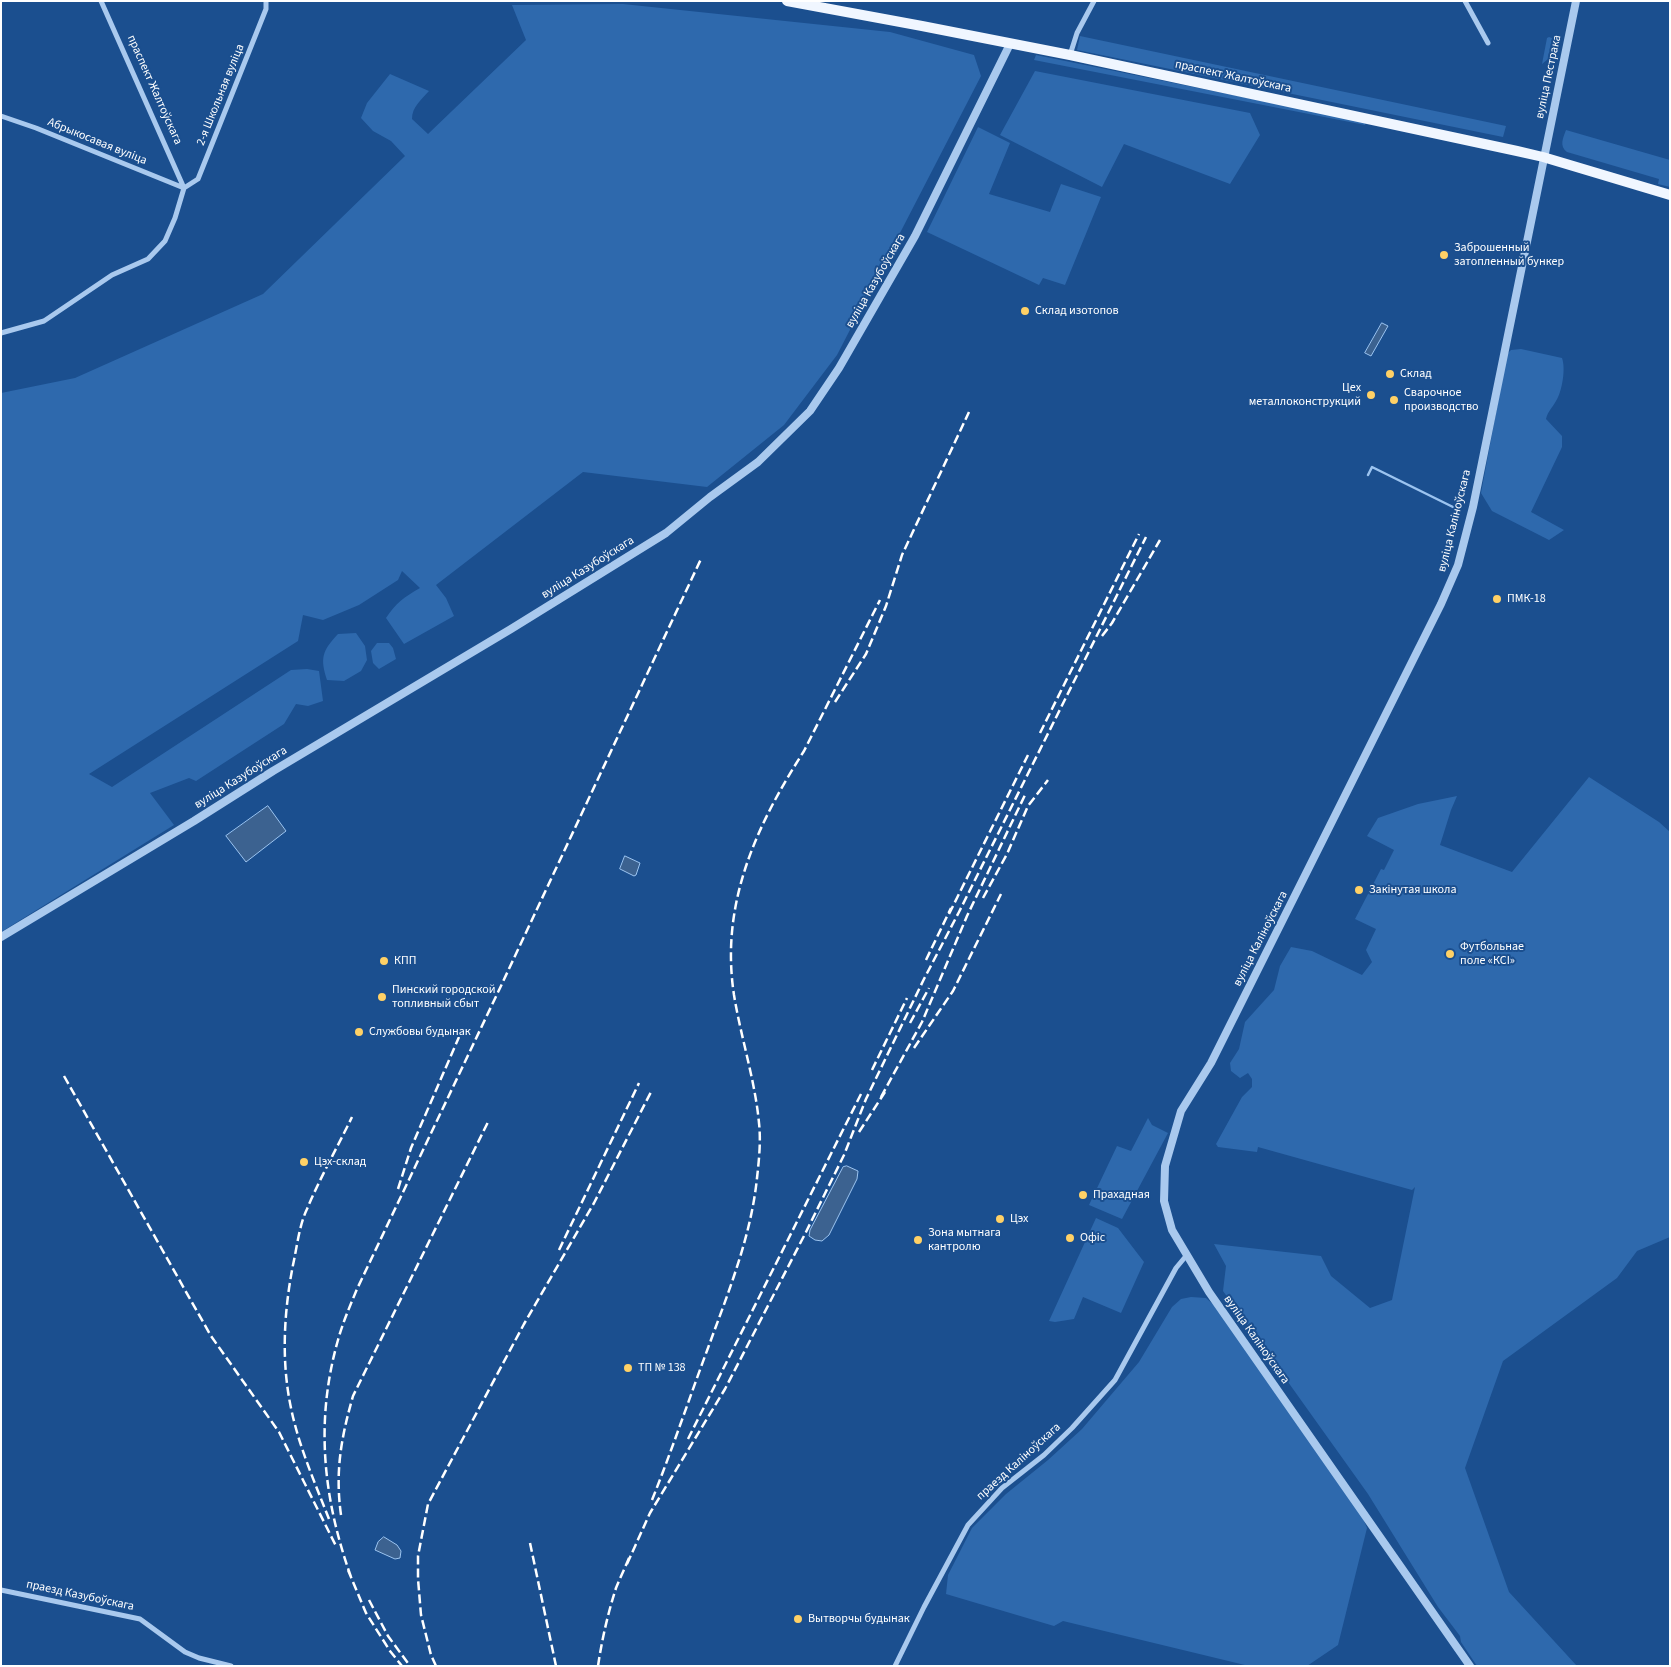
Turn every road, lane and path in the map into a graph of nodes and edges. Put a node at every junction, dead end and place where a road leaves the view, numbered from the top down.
1 (102, 1) edge
2 (266, 1) edge
3 (787, 1) edge
4 (1094, 1) edge
5 (1464, 1) edge
6 (1576, 1) edge
7 (835, 6) edge
8 (1488, 43) dead end
9 (1010, 44) junction
10 (1070, 55) junction
11 (1, 116) edge
12 (1543, 157) junction
13 (184, 188) junction
14 (1670, 195) edge
15 (1, 333) edge
16 (1, 937) edge
17 (1186, 1256) junction
18 (1, 1590) edge
19 (231, 1666) edge
20 (894, 1666) edge
21 (1470, 1666) edge

1 - 13 street, праспект Жалтоўскага
2 - 13 street, 2-я Школьная вуліца
3 - 7 main road, праспект Жалтоўскага
4 - 10 street
5 - 8 street
6 - 12 street, вуліца Пестрака
7 - 9 main road, праспект Жалтоўскага
9 - 10 main road, праспект Жалтоўскага
9 - 16 street, вуліца Казубоўскага
10 - 12 main road, праспект Жалтоўскага
11 - 13 street, Абрыкосавая вуліца
12 - 14 main road, праспект Жалтоўскага
12 - 17 street, вуліца Каліноўскага
13 - 15 street
17 - 20 street, праезд Каліноўскага
17 - 21 street, вуліца Каліноўскага
18 - 19 street, праезд Казубоўскага

